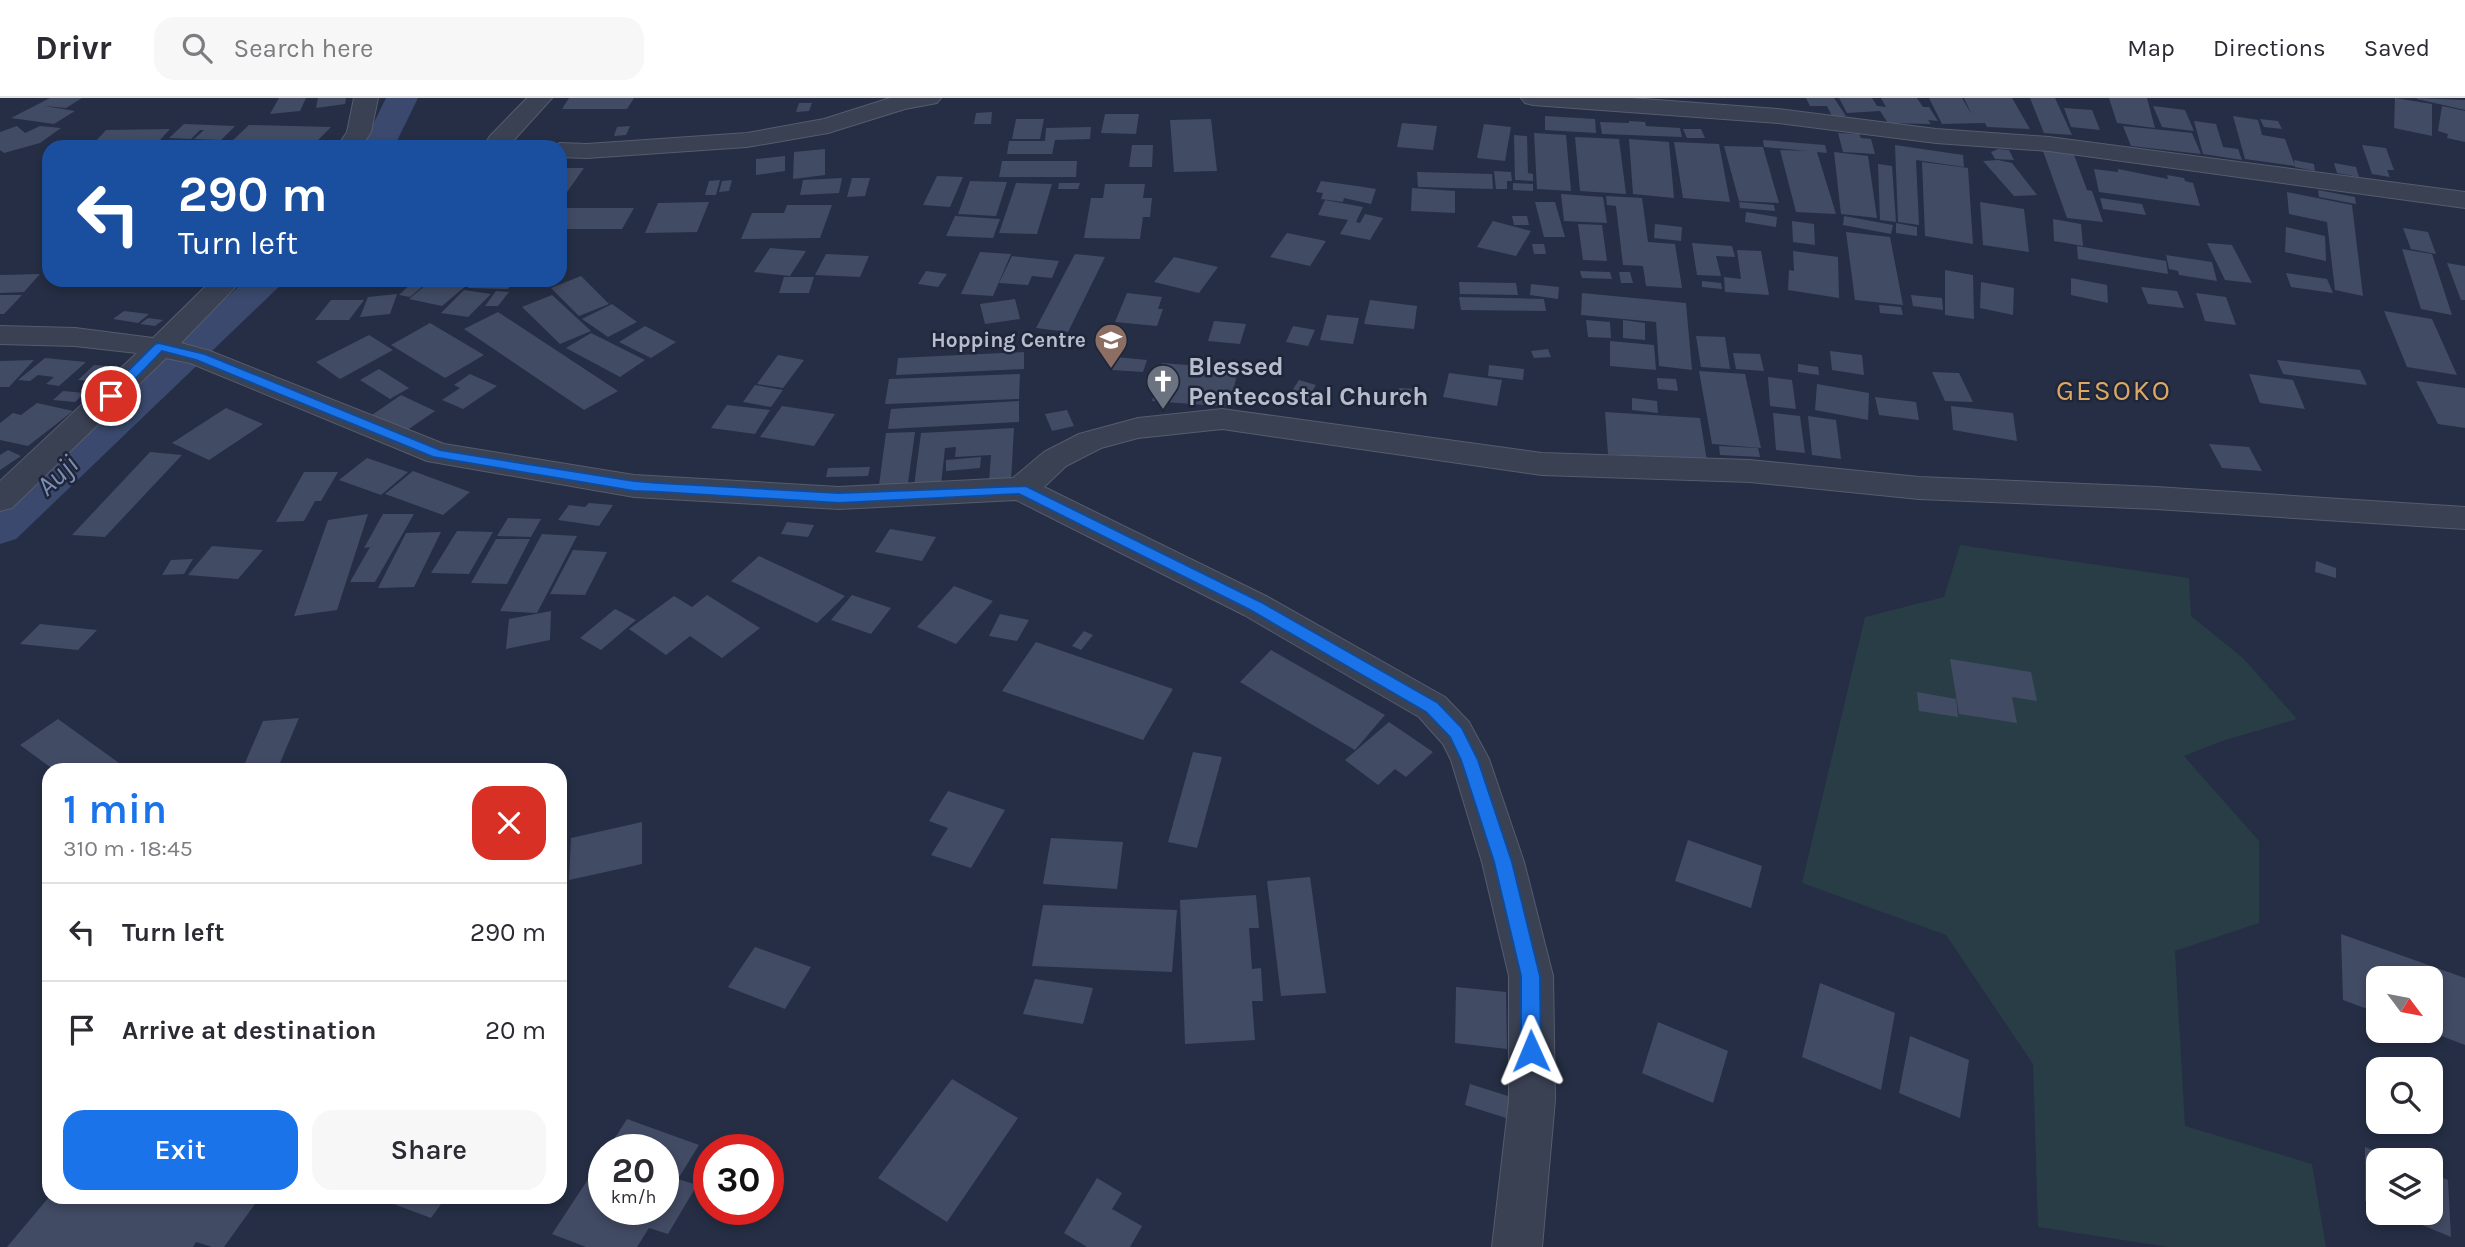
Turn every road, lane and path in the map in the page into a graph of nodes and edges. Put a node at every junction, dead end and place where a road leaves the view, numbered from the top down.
1 (366, 98) edge
2 (540, 98) edge
3 (929, 98) edge
4 (1533, 98) edge
5 (354, 140) edge
6 (500, 140) edge
7 (567, 150) edge
8 (2465, 200) edge
9 (221, 287) edge
10 (0, 335) edge
11 (163, 348) junction
12 (1021, 489) junction
13 (0, 500) edge
14 (2465, 518) edge
15 (1517, 1247) edge

1 - 5 street
2 - 6 street
3 - 7 street
4 - 8 street
9 - 11 street
10 - 11 street
11 - 12 street
11 - 13 street
12 - 14 street
12 - 15 street

